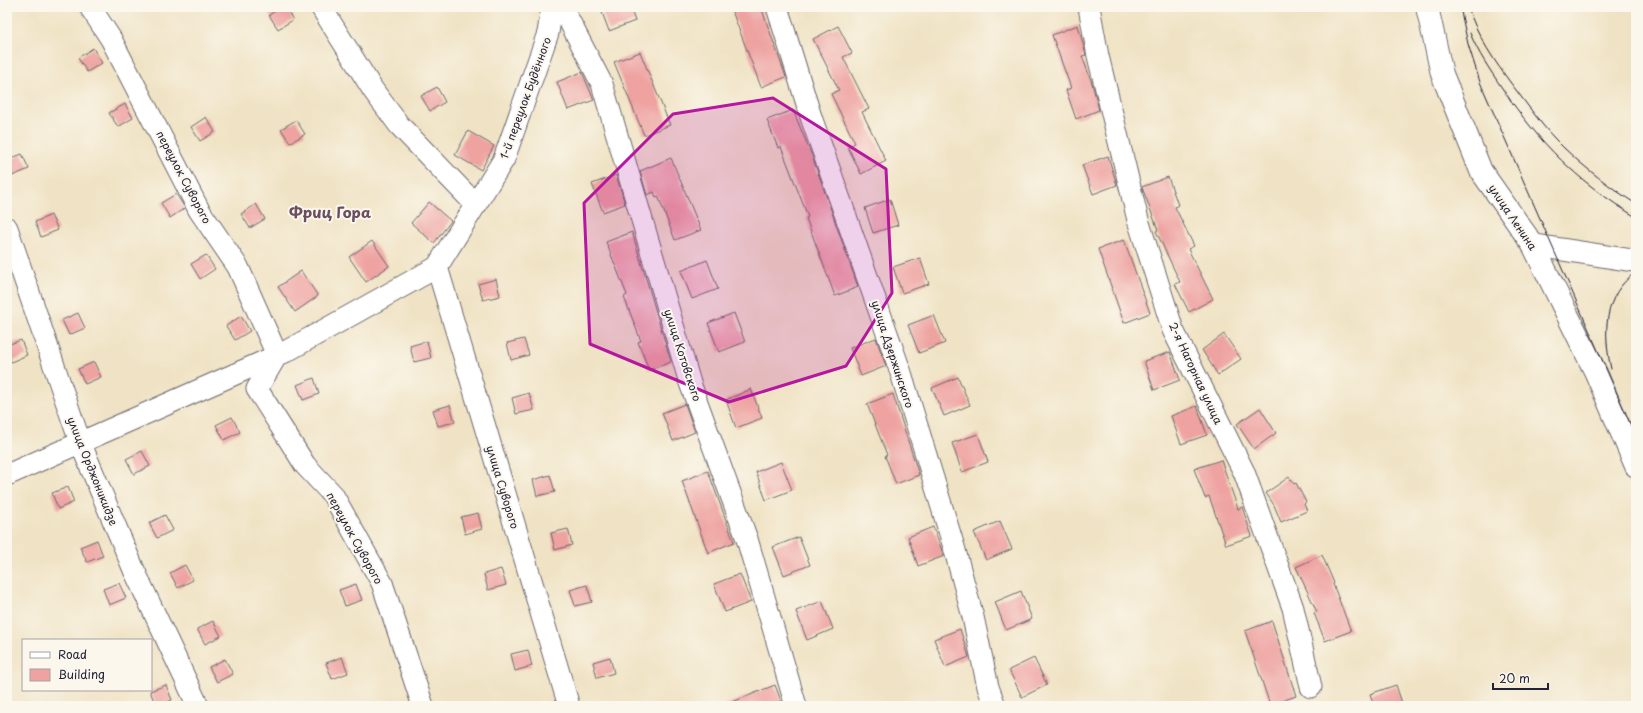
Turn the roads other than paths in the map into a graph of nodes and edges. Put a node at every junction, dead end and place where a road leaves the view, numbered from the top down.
1 (90, 7) edge
2 (321, 7) edge
3 (777, 7) edge
4 (1089, 7) edge
5 (1427, 7) edge
6 (551, 10) edge
7 (476, 206) junction
8 (7, 228) edge
9 (1533, 245) junction
10 (1636, 261) edge
11 (437, 267) junction
12 (278, 355) junction
13 (80, 442) junction
14 (1636, 466) edge
15 (7, 475) edge
16 (1311, 686) dead end
17 (198, 706) edge
18 (423, 706) edge
19 (569, 706) edge
20 (796, 706) edge
21 (995, 706) edge

1 - 12 street, переулок Суворого
2 - 7 street
3 - 21 street, улица Дзержинского
4 - 16 street, 2-я Нагорная улица
5 - 9 main road, улица Ленина
6 - 7 street, 1-й переулок Будённого
6 - 20 street, улица Котовского
7 - 11 street, 1-й переулок Будённого
8 - 13 street, улица Орджоникидзе
9 - 10 main road
9 - 14 main road, улица Ленина
11 - 12 street
11 - 19 street, улица Суворого
12 - 13 street
12 - 18 street, переулок Суворого
13 - 15 street
13 - 17 street, улица Орджоникидзе

